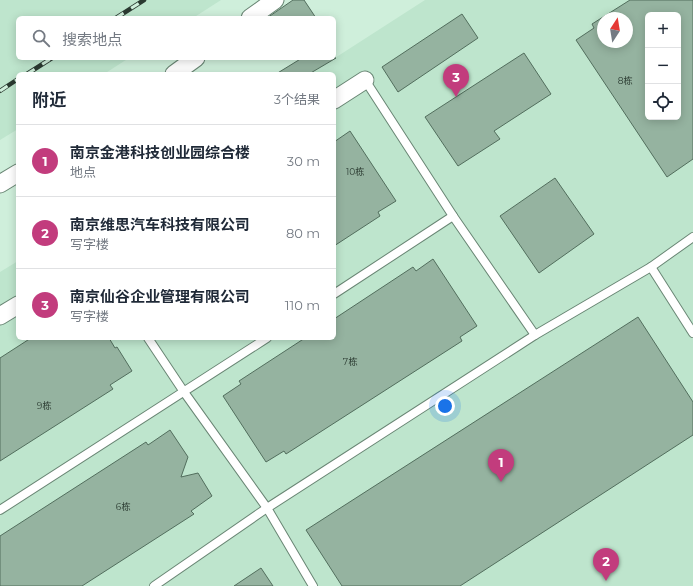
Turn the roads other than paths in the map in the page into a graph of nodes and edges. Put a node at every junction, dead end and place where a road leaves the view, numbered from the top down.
1 (275, 0) edge
2 (253, 16) edge
3 (193, 60) edge
4 (177, 72) edge
5 (365, 80) joint
6 (336, 99) edge
7 (16, 174) edge
8 (0, 184) edge
9 (453, 216) junction
10 (693, 237) edge
11 (651, 267) junction
12 (336, 293) edge
13 (16, 306) edge
14 (0, 316) edge
15 (693, 333) edge
16 (535, 335) junction
17 (149, 340) edge
18 (263, 340) edge
19 (184, 392) junction
20 (267, 508) junction
21 (0, 510) edge
22 (154, 586) edge
23 (313, 586) edge

1 - 2 street
3 - 4 street
5 - 6 street
5 - 9 lane
7 - 8 street
9 - 12 lane
9 - 16 lane
10 - 11 lane
11 - 15 lane
11 - 16 lane
13 - 14 street
16 - 20 lane
17 - 19 lane
18 - 19 lane
19 - 20 lane
19 - 21 lane
20 - 22 lane
20 - 23 lane

